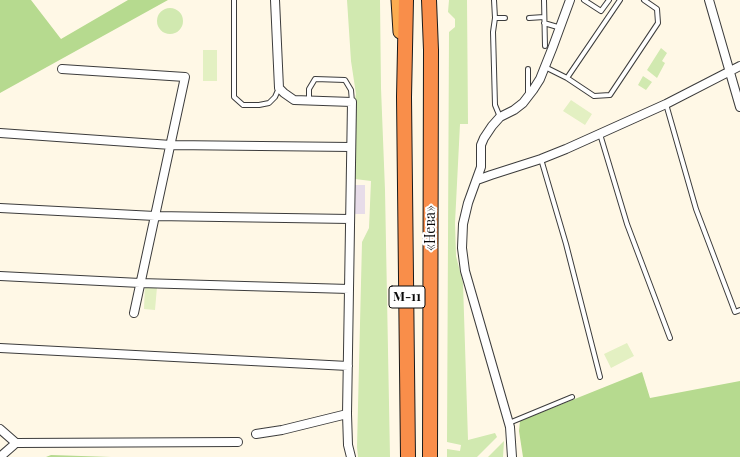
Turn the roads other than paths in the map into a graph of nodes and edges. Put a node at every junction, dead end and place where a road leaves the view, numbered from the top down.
1 (234, 0) edge
2 (275, 0) edge
3 (398, 0) edge
4 (406, 0) edge
5 (429, 0) edge
6 (494, 0) edge
7 (544, 0) edge
8 (570, 0) edge
9 (584, 0) edge
10 (609, 0) edge
11 (620, 0) edge
12 (644, 0) edge
13 (709, 0) edge
14 (601, 11) junction
15 (608, 16) junction
16 (544, 17) junction
17 (495, 18) junction
18 (505, 18) dead end
19 (529, 18) dead end
20 (544, 23) junction
21 (561, 28) junction
22 (545, 46) dead end
23 (740, 66) edge
24 (545, 67) junction
25 (62, 69) dead end
26 (528, 69) dead end
27 (729, 71) junction
28 (567, 78) junction
29 (279, 88) junction
30 (404, 97) junction
31 (528, 97) junction
32 (309, 101) junction
33 (352, 102) junction
34 (666, 104) junction
35 (740, 107) edge
36 (500, 117) junction
37 (0, 133) edge
38 (600, 134) junction
39 (171, 145) junction
40 (350, 147) junction
41 (541, 159) junction
42 (477, 180) junction
43 (0, 208) edge
44 (154, 216) junction
45 (350, 219) junction
46 (0, 276) edge
47 (140, 283) junction
48 (349, 289) junction
49 (740, 310) edge
50 (134, 313) dead end
51 (670, 338) dead end
52 (0, 348) edge
53 (348, 366) junction
54 (600, 377) dead end
55 (572, 397) dead end
56 (347, 414) junction
57 (509, 423) junction
58 (0, 430) edge
59 (256, 434) dead end
60 (238, 442) dead end
61 (16, 443) junction
62 (408, 451) edge
63 (430, 451) edge
64 (0, 457) edge
65 (351, 457) edge
66 (512, 457) edge

1 - 29 lane
2 - 29 street
3 - 30 highway
4 - 30 highway, «Нева» / М-11
5 - 63 highway, «Нева» / М-11
6 - 17 lane
7 - 16 lane
8 - 21 street
9 - 14 lane
10 - 14 lane
11 - 15 lane
12 - 28 lane
13 - 27 street
14 - 15 lane
15 - 28 lane
16 - 19 lane
16 - 20 lane
17 - 18 lane
17 - 36 lane
20 - 21 lane
20 - 22 lane
21 - 24 street
23 - 27 street
24 - 28 lane
24 - 31 street
25 - 39 street
26 - 31 lane
27 - 34 street
27 - 35 street
29 - 32 street
30 - 62 highway, «Нева» / М-11
31 - 36 street
32 - 33 street
32 - 33 lane
33 - 40 street
34 - 38 street
34 - 49 lane
36 - 42 street
37 - 39 street
38 - 41 street
38 - 51 lane
39 - 40 street
39 - 44 street
40 - 45 street
41 - 42 street
41 - 54 lane
42 - 57 street
43 - 44 street
44 - 45 street
44 - 47 street
45 - 48 street
46 - 47 street
47 - 48 street
47 - 50 street
48 - 53 street
52 - 53 street
53 - 56 street
55 - 57 lane
56 - 59 street
56 - 65 street
57 - 66 street
58 - 61 street
60 - 61 street
61 - 64 street

